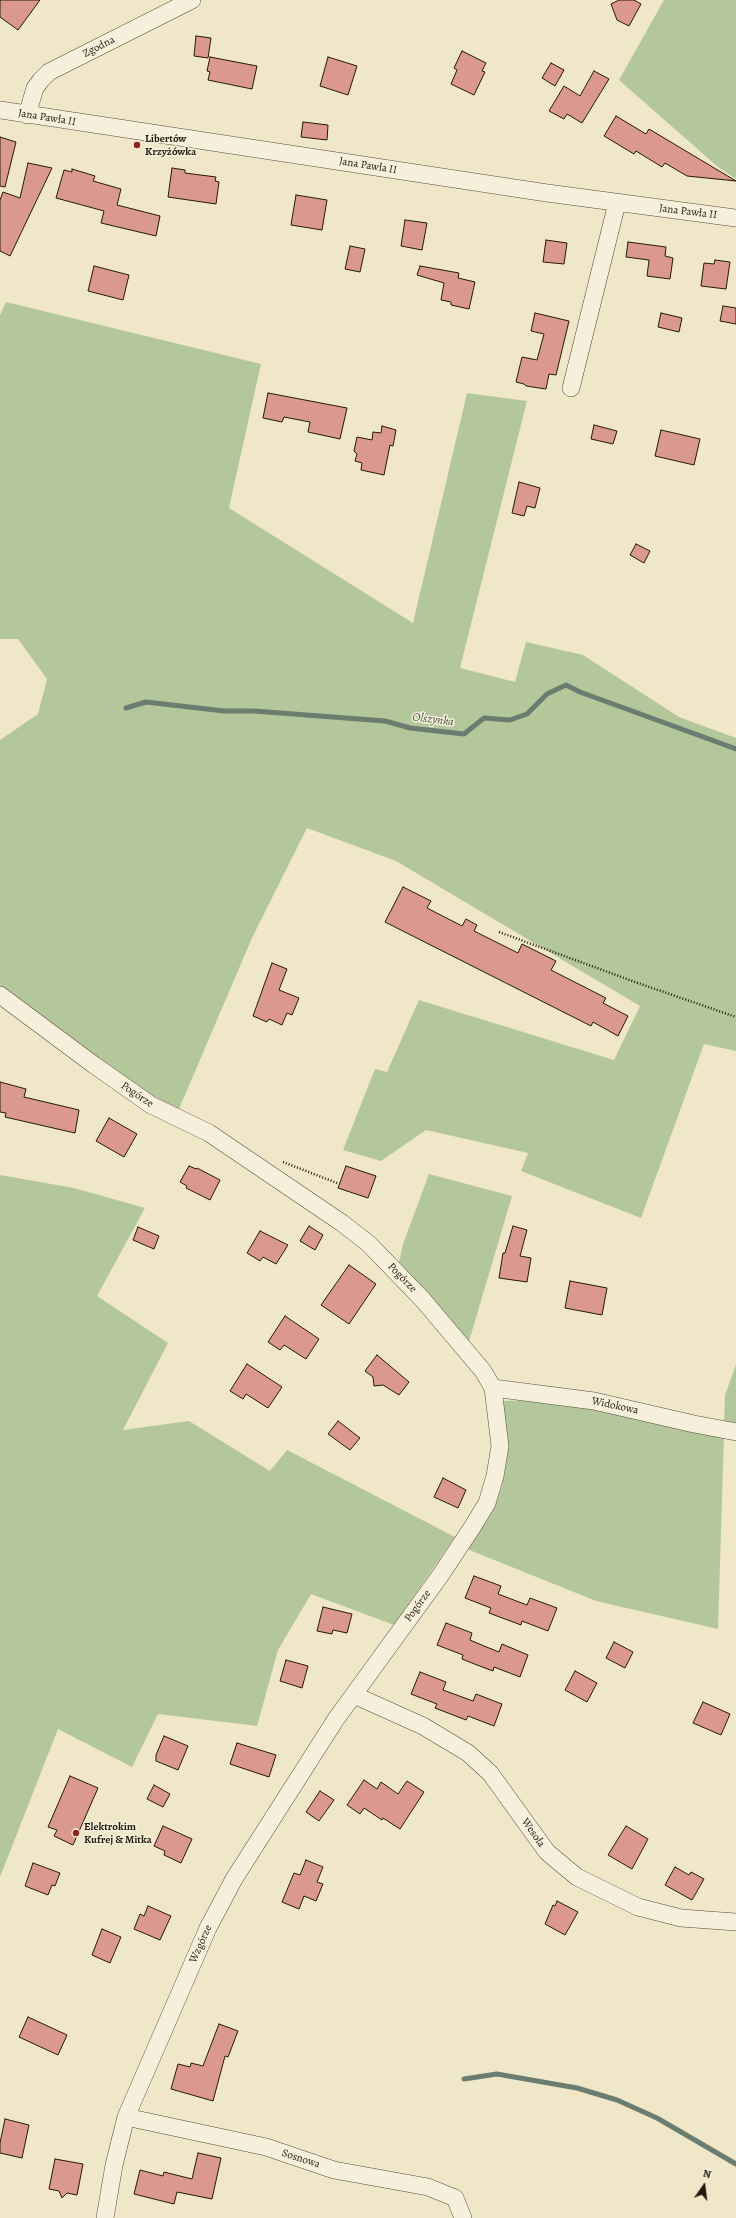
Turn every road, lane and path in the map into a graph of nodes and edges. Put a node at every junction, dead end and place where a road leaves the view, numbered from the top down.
1 (192, 0) edge
2 (0, 110) edge
3 (27, 115) junction
4 (617, 203) junction
5 (736, 218) edge
6 (571, 388) dead end
7 (499, 932) dead end
8 (0, 995) edge
9 (736, 1017) edge
10 (279, 1160) dead end
11 (337, 1183) dead end
12 (493, 1388) junction
13 (736, 1432) edge
14 (354, 1695) junction
15 (736, 1922) edge
16 (126, 2117) junction
17 (105, 2218) edge
18 (463, 2218) edge

1 - 3 street, Zgodna
2 - 3 street, Jana Pawła II
3 - 4 street, Jana Pawła II
4 - 5 street, Jana Pawła II
4 - 6 street
7 - 9 path
8 - 12 street, Pogórze
10 - 11 path
12 - 13 street, Widokowa
12 - 14 street, Pogórze
14 - 15 street, Wesoła
14 - 16 street, Wzgórze
16 - 17 street, Wzgórze
16 - 18 street, Sosnowa

